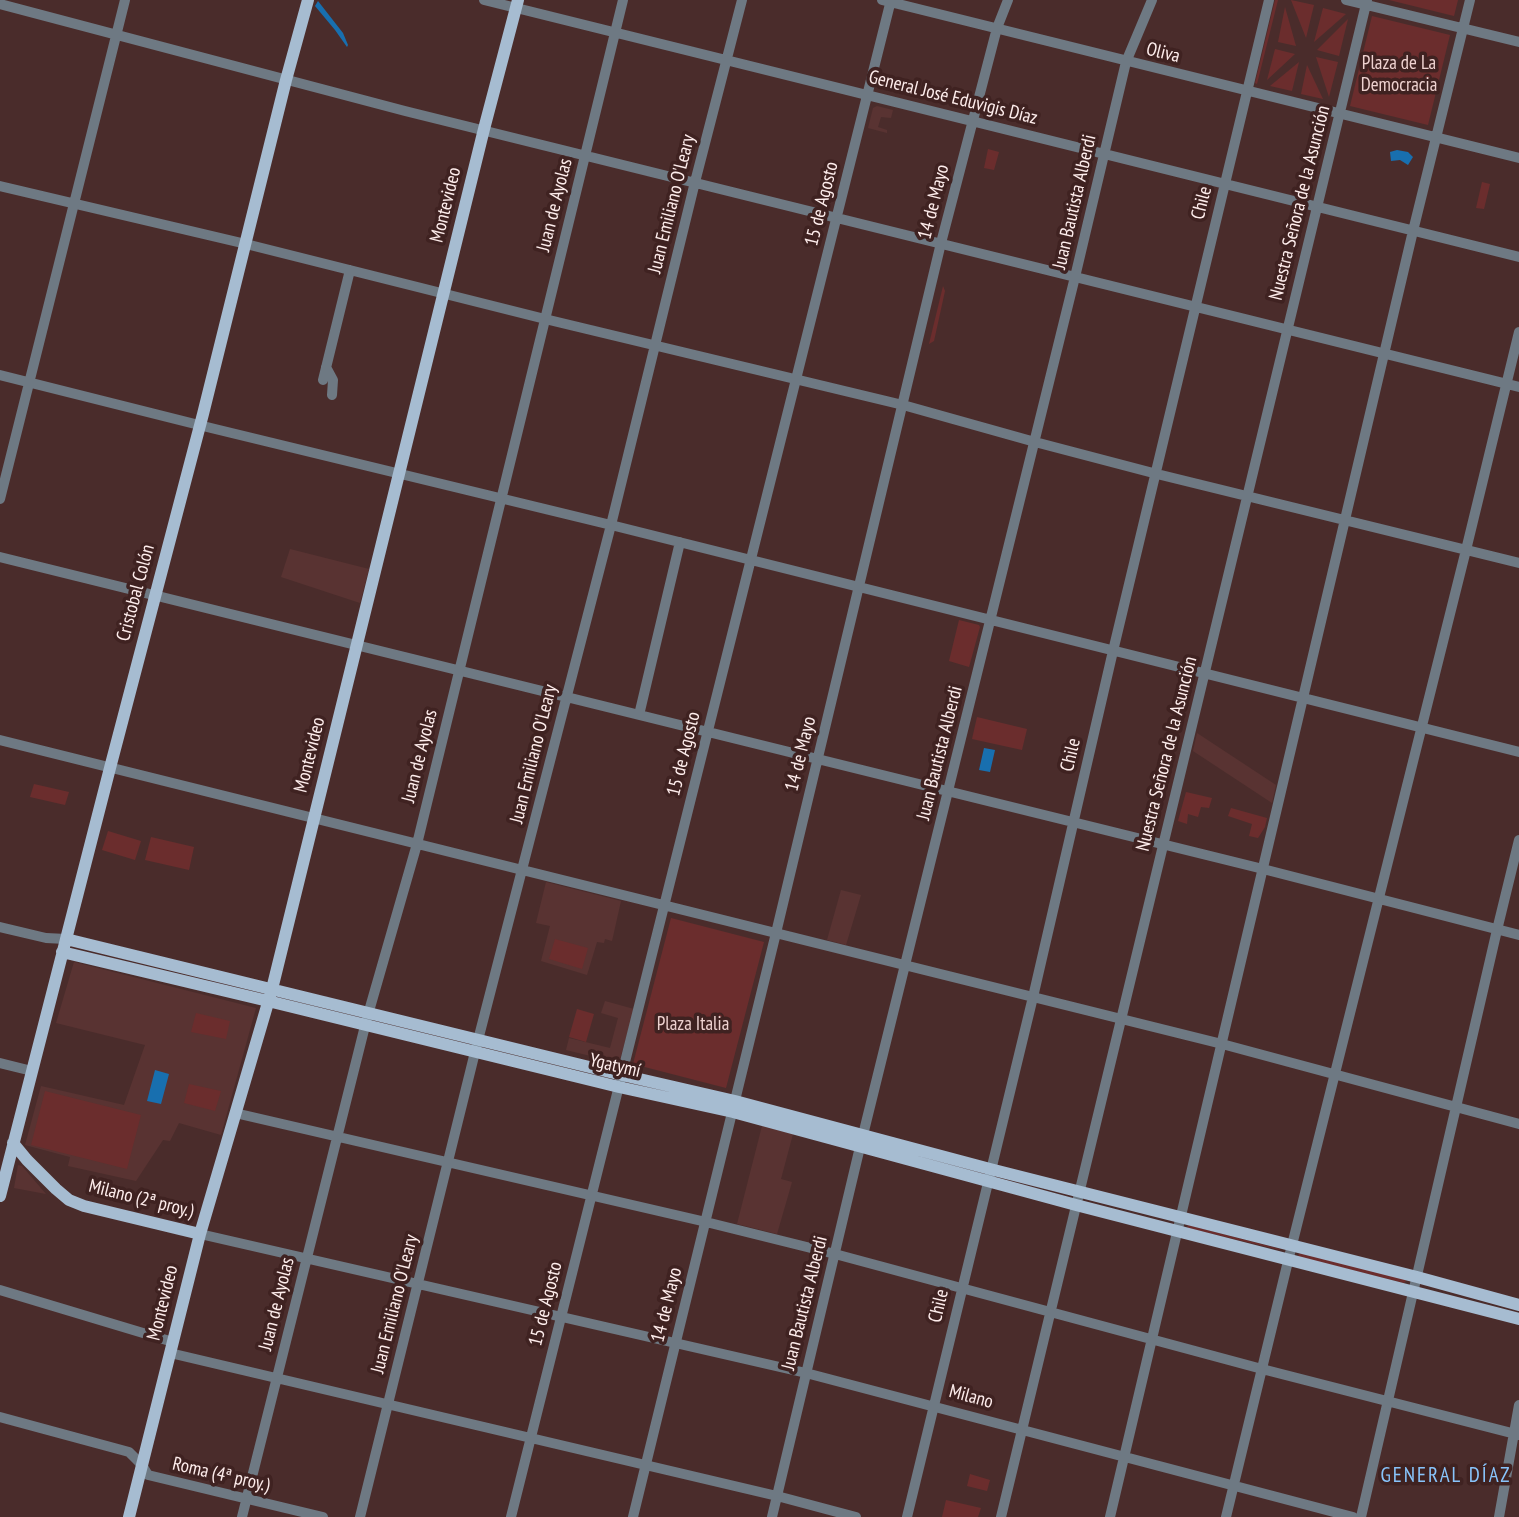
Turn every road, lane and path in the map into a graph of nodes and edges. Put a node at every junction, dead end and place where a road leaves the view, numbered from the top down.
1 (125, 0) edge
2 (308, 0) edge
3 (484, 0) edge
4 (623, 0) edge
5 (742, 0) edge
6 (1008, 0) edge
7 (1152, 0) edge
8 (1269, 0) edge
9 (1346, 0) edge
10 (1469, 0) edge
11 (888, 1) edge
12 (1366, 3) edge
13 (0, 4) edge
14 (517, 4) edge
15 (1463, 27) junction
16 (997, 28) junction
17 (615, 33) junction
18 (116, 35) junction
19 (1519, 41) edge
20 (727, 60) junction
21 (1126, 62) junction
22 (286, 80) junction
23 (1247, 91) junction
24 (867, 95) junction
25 (1340, 114) junction
26 (973, 121) junction
27 (484, 129) junction
28 (1436, 138) junction
29 (1105, 154) junction
30 (586, 155) junction
31 (1519, 158) edge
32 (695, 182) junction
33 (1225, 184) junction
34 (0, 186) edge
35 (75, 203) junction
36 (1317, 207) junction
37 (837, 217) junction
38 (1413, 231) junction
39 (941, 243) junction
40 (246, 244) junction
41 (1519, 257) edge
42 (350, 270) junction
43 (1075, 276) junction
44 (444, 293) junction
45 (1195, 307) junction
46 (545, 319) junction
47 (1288, 330) junction
48 (1519, 332) edge
49 (655, 345) junction
50 (1385, 354) junction
51 (326, 367) junction
52 (0, 375) edge
53 (796, 379) junction
54 (323, 380) dead end
55 (29, 382) junction
56 (1506, 384) junction
57 (1519, 387) edge
58 (332, 395) dead end
59 (903, 405) junction
60 (200, 425) junction
61 (1035, 442) junction
62 (400, 473) junction
63 (1157, 474) junction
64 (1248, 496) junction
65 (501, 498) junction
66 (0, 499) edge
67 (1345, 520) junction
68 (611, 524) junction
69 (680, 542) junction
70 (1466, 550) junction
71 (0, 557) edge
72 (751, 560) junction
73 (1519, 563) edge
74 (859, 587) junction
75 (156, 595) junction
76 (991, 620) junction
77 (357, 645) junction
78 (1113, 651) junction
79 (459, 670) junction
80 (1205, 674) junction
81 (566, 697) junction
82 (1303, 699) junction
83 (639, 715) junction
84 (1421, 728) junction
85 (708, 732) junction
86 (0, 740) edge
87 (1519, 752) edge
88 (818, 759) junction
89 (110, 768) junction
90 (948, 792) junction
91 (314, 818) junction
92 (1073, 822) junction
93 (1519, 840) edge
94 (417, 844) junction
95 (1163, 845) junction
96 (1263, 869) junction
97 (522, 870) junction
98 (1378, 899) junction
99 (664, 905) junction
100 (0, 926) edge
101 (1497, 930) junction
102 (776, 933) junction
103 (1519, 935) edge
104 (46, 938) junction
105 (66, 939) junction
106 (62, 952) junction
107 (905, 965) junction
108 (270, 995) junction
109 (1033, 997) junction
110 (367, 1019) junction
111 (1121, 1019) junction
112 (1222, 1044) junction
113 (477, 1046) junction
114 (0, 1063) edge
115 (32, 1071) junction
116 (1335, 1074) junction
117 (620, 1081) junction
118 (734, 1107) junction
119 (1457, 1107) junction
120 (235, 1113) junction
121 (1519, 1124) edge
122 (337, 1137) junction
123 (862, 1141) junction
124 (6, 1150) edge
125 (448, 1162) junction
126 (988, 1175) junction
127 (0, 1196) edge
128 (592, 1196) junction
129 (1078, 1198) junction
130 (706, 1222) junction
131 (1179, 1224) junction
132 (200, 1234) junction
133 (1290, 1252) junction
134 (835, 1254) junction
135 (307, 1259) junction
136 (1417, 1277) junction
137 (418, 1284) junction
138 (961, 1289) junction
139 (0, 1290) edge
140 (1414, 1291) junction
141 (1519, 1305) edge
142 (1050, 1312) junction
143 (561, 1317) junction
144 (1519, 1319) edge
145 (1152, 1338) junction
146 (676, 1343) junction
147 (172, 1347) junction
148 (1262, 1369) junction
149 (806, 1373) junction
150 (277, 1379) junction
151 (1388, 1401) junction
152 (388, 1405) junction
153 (1519, 1405) edge
154 (933, 1407) junction
155 (0, 1417) edge
156 (1022, 1430) junction
157 (1516, 1434) edge
158 (531, 1438) junction
159 (1125, 1458) junction
160 (142, 1465) junction
161 (646, 1465) junction
162 (1234, 1486) junction
163 (777, 1496) junction
164 (247, 1499) junction
165 (129, 1517) edge
166 (242, 1517) edge
167 (323, 1517) edge
168 (360, 1517) edge
169 (511, 1517) edge
170 (633, 1517) edge
171 (772, 1517) edge
172 (856, 1517) edge
173 (907, 1517) edge
174 (1001, 1517) edge
175 (1110, 1517) edge
176 (1226, 1517) edge
177 (1353, 1517) edge
178 (1361, 1517) edge
179 (1499, 1517) edge

1 - 18 street
2 - 22 main road, Cristobal Colón
3 - 14 street, General José Eduvigis Díaz
4 - 17 street, Juan de Ayolas
5 - 20 street, Juan Emiliano O'Leary
6 - 16 street, 14 de Mayo
7 - 21 street, Juan Bautista Alberdi
8 - 23 street, Chile
9 - 12 street
10 - 15 street
11 - 16 street, Oliva
11 - 24 street, 15 de Agosto
12 - 15 street
12 - 25 street, Nuestra Señora de la Asunción
13 - 18 street
14 - 17 street, General José Eduvigis Díaz
14 - 27 main road, Montevideo
15 - 19 street
15 - 28 street
16 - 21 street, Oliva
16 - 26 street, 14 de Mayo
17 - 20 street, General José Eduvigis Díaz
17 - 30 street, Juan de Ayolas
18 - 22 street
18 - 35 street
20 - 24 street, General José Eduvigis Díaz
20 - 32 street, Juan Emiliano O'Leary
21 - 23 street, Oliva
21 - 29 street, Juan Bautista Alberdi
22 - 27 street
22 - 40 main road, Cristobal Colón
23 - 25 street, Oliva
23 - 33 street, Chile
24 - 26 street, General José Eduvigis Díaz
24 - 37 street, 15 de Agosto
25 - 28 street, Oliva
25 - 36 street, Nuestra Señora de la Asunción
26 - 29 street, General José Eduvigis Díaz
26 - 39 street, 14 de Mayo
27 - 30 street
27 - 44 main road, Montevideo
28 - 31 street, Oliva
28 - 38 street
29 - 33 street, General José Eduvigis Díaz
29 - 43 street, Juan Bautista Alberdi
30 - 32 street
30 - 46 street, Juan de Ayolas
32 - 37 street
32 - 49 street, Juan Emiliano O'Leary
33 - 36 street, General José Eduvigis Díaz
33 - 45 street, Chile
34 - 35 street
35 - 40 street
35 - 55 street
36 - 38 street, General José Eduvigis Díaz
36 - 47 street, Nuestra Señora de la Asunción
37 - 39 street
37 - 53 street, 15 de Agosto
38 - 41 street, General José Eduvigis Díaz
38 - 50 street
39 - 43 street
39 - 59 street, 14 de Mayo
40 - 42 street
40 - 60 main road, Cristobal Colón
42 - 44 street
42 - 51 street
43 - 45 street
43 - 61 street, Juan Bautista Alberdi
44 - 46 street
44 - 62 main road, Montevideo
45 - 47 street
45 - 63 street, Chile
46 - 49 street
46 - 65 street, Juan de Ayolas
47 - 50 street
47 - 64 street, Nuestra Señora de la Asunción
48 - 56 street
49 - 53 street
49 - 68 street, Juan Emiliano O'Leary
50 - 56 street
50 - 67 street
51 - 54 street
51 - 58 street
52 - 55 street
53 - 59 street
53 - 72 street, 15 de Agosto
55 - 60 street
55 - 66 street
56 - 57 street
56 - 70 street
59 - 61 street
59 - 74 street, 14 de Mayo
60 - 62 street
60 - 75 main road, Cristobal Colón
61 - 63 street
61 - 76 street, Juan Bautista Alberdi
62 - 65 street
62 - 77 main road, Montevideo
63 - 64 street
63 - 78 street, Chile
64 - 67 street
64 - 80 street, Nuestra Señora de la Asunción
65 - 68 street
65 - 79 street, Juan de Ayolas
67 - 70 street
67 - 82 street
68 - 69 street
68 - 81 street, Juan Emiliano O'Leary
69 - 72 street
69 - 83 street
70 - 73 street
70 - 84 street
71 - 75 street
72 - 74 street
72 - 85 street, 15 de Agosto
74 - 76 street
74 - 88 street, 14 de Mayo
75 - 77 street
75 - 89 main road, Cristobal Colón
76 - 78 street
76 - 90 street, Juan Bautista Alberdi
77 - 79 street
77 - 91 main road, Montevideo
78 - 80 street
78 - 92 street, Chile
79 - 81 street
79 - 94 street, Juan de Ayolas
80 - 82 street
80 - 95 street, Nuestra Señora de la Asunción
81 - 83 street
81 - 97 street, Juan Emiliano O'Leary
82 - 84 street
82 - 96 street
83 - 85 street
84 - 87 street
84 - 98 street
85 - 88 street
85 - 99 street, 15 de Agosto
86 - 89 street
88 - 90 street
88 - 102 street, 14 de Mayo
89 - 91 street
89 - 105 main road, Cristobal Colón
90 - 92 street
90 - 107 street, Juan Bautista Alberdi
91 - 94 street
91 - 108 main road, Montevideo
92 - 95 street
92 - 109 street, Chile
93 - 101 street
94 - 97 street
94 - 110 street, Juan de Ayolas
95 - 96 street
95 - 111 street, Nuestra Señora de la Asunción
96 - 98 street
96 - 112 street
97 - 99 street
97 - 113 street, Juan Emiliano O'Leary
98 - 101 street
98 - 116 street
99 - 102 street
99 - 117 street, 15 de Agosto
100 - 104 street, Ygatymí
101 - 103 street
101 - 119 street
102 - 107 street
102 - 118 street, 14 de Mayo
104 - 105 street, Ygatymí
104 - 106 street, Ygatymí
105 - 106 main road, Cristobal Colón
105 - 108 main road, Ygatymí
106 - 108 main road, Ygatymí
106 - 115 main road, Cristobal Colón
107 - 109 street
107 - 123 street, Juan Bautista Alberdi
108 - 110 main road, Ygatymí
108 - 120 main road, Montevideo
109 - 111 street
109 - 126 street, Chile
110 - 113 main road, Ygatymí
110 - 122 street, Juan de Ayolas
111 - 112 street
111 - 129 street, Nuestra Señora de la Asunción
112 - 116 street
112 - 131 street
113 - 117 main road, Ygatymí
113 - 125 street, Juan Emiliano O'Leary
114 - 115 street
115 - 124 main road, Cristobal Colón
116 - 119 street
116 - 133 street
117 - 118 main road, Ygatymí
117 - 128 street, 15 de Agosto
118 - 123 main road, Ygatymí
118 - 130 street, 14 de Mayo
119 - 121 street
119 - 136 street
120 - 122 street
120 - 132 main road, Montevideo
122 - 125 street
122 - 135 street, Juan de Ayolas
123 - 126 main road, Ygatymí
123 - 134 street, Juan Bautista Alberdi
124 - 127 main road, Cristobal Colón
124 - 132 main road, Milano (2ª proy.)
125 - 128 street
125 - 137 street, Juan Emiliano O'Leary
126 - 129 main road, Ygatymí
126 - 138 street, Chile
128 - 130 street
128 - 143 street, 15 de Agosto
129 - 131 main road, Ygatymí
129 - 142 street, Nuestra Señora de la Asunción
130 - 134 street
130 - 146 street, 14 de Mayo
131 - 133 main road, Ygatymí
131 - 145 street
132 - 135 street, Milano
132 - 147 main road, Montevideo
133 - 136 main road
133 - 140 main road
133 - 148 street
134 - 138 street
134 - 149 street, Juan Bautista Alberdi
135 - 137 street, Milano
135 - 150 street, Juan de Ayolas
136 - 140 street
136 - 141 main road
137 - 143 street, Milano
137 - 152 street, Juan Emiliano O'Leary
138 - 142 street
138 - 154 street, Chile
139 - 147 street
140 - 144 main road
140 - 151 street
142 - 145 street
142 - 156 street, Nuestra Señora de la Asunción
143 - 146 street, Milano
143 - 158 street, 15 de Agosto
145 - 148 street
145 - 159 street
146 - 149 street, Milano
146 - 161 street, 14 de Mayo
147 - 150 street
147 - 160 main road, Montevideo
148 - 151 street
148 - 162 street
149 - 154 street, Milano
149 - 163 street, Juan Bautista Alberdi
150 - 152 street
150 - 164 street, Juan de Ayolas
151 - 157 street
151 - 178 street
152 - 158 street
152 - 168 street, Juan Emiliano O'Leary
153 - 157 street
154 - 156 street, Milano
154 - 173 street, Chile
155 - 160 street, Roma (4ª proy.)
156 - 159 street, Milano
156 - 174 street, Nuestra Señora de la Asunción
157 - 179 street
158 - 161 street
158 - 169 street, 15 de Agosto
159 - 162 street, Milano
159 - 175 street
160 - 164 street, Roma (4ª proy.)
160 - 165 main road, Montevideo
161 - 163 street
161 - 170 street, 14 de Mayo
162 - 176 street
162 - 177 street, Milano
163 - 171 street, Juan Bautista Alberdi
163 - 172 street
164 - 166 street, Juan de Ayolas
164 - 167 street, Roma (4ª proy.)

